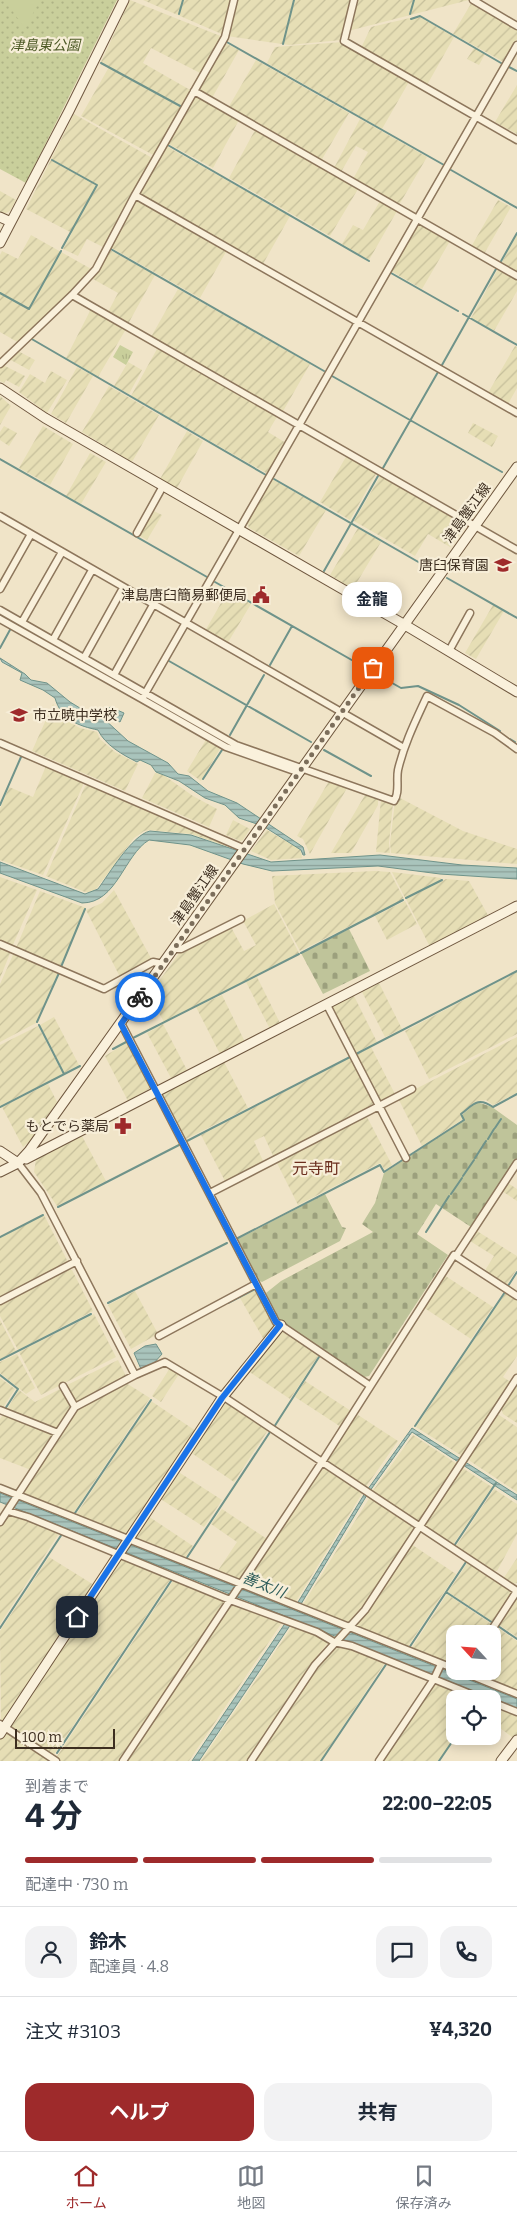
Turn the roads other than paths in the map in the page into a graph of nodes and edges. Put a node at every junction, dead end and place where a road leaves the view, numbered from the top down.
1 (124, 0) edge
2 (234, 0) edge
3 (354, 0) edge
4 (473, 0) edge
5 (517, 26) edge
6 (517, 45) edge
7 (194, 91) junction
8 (476, 116) junction
9 (517, 140) edge
10 (134, 195) junction
11 (0, 217) edge
12 (417, 219) junction
13 (11, 222) junction
14 (0, 243) edge
15 (517, 276) edge
16 (72, 295) junction
17 (358, 322) junction
18 (0, 364) edge
19 (0, 388) edge
20 (517, 413) edge
21 (299, 425) junction
22 (517, 467) edge
23 (164, 486) junction
24 (0, 516) edge
25 (475, 526) junction
26 (239, 530) junction
27 (137, 533) dead end
28 (31, 534) junction
29 (517, 550) edge
30 (62, 552) junction
31 (92, 570) junction
32 (123, 588) junction
33 (0, 589) edge
34 (153, 605) junction
35 (0, 610) edge
36 (470, 613) dead end
37 (0, 619) edge
38 (22, 622) junction
39 (185, 624) junction
40 (405, 625) junction
41 (53, 640) junction
42 (449, 651) junction
43 (84, 658) junction
44 (114, 675) junction
45 (517, 692) edge
46 (144, 696) junction
47 (342, 712) junction
48 (0, 743) edge
49 (404, 748) junction
50 (517, 749) edge
51 (301, 770) junction
52 (244, 851) junction
53 (517, 906) edge
54 (241, 919) dead end
55 (0, 944) edge
56 (173, 949) junction
57 (163, 964) junction
58 (326, 1004) junction
59 (121, 1024) junction
60 (412, 1089) dead end
61 (157, 1091) junction
62 (380, 1106) junction
63 (0, 1151) edge
64 (406, 1158) dead end
65 (18, 1163) junction
66 (517, 1163) edge
67 (0, 1172) edge
68 (210, 1193) junction
69 (456, 1256) junction
70 (76, 1261) junction
71 (256, 1284) junction
72 (517, 1296) edge
73 (0, 1301) edge
74 (280, 1325) junction
75 (159, 1336) dead end
76 (135, 1375) junction
77 (517, 1378) edge
78 (369, 1385) junction
79 (63, 1386) dead end
80 (222, 1398) junction
81 (75, 1408) junction
82 (0, 1410) edge
83 (58, 1433) junction
84 (322, 1462) junction
85 (0, 1488) edge
86 (18, 1496) junction
87 (8, 1510) junction
88 (0, 1522) edge
89 (420, 1527) junction
90 (128, 1540) junction
91 (119, 1554) junction
92 (240, 1584) junction
93 (517, 1591) edge
94 (231, 1599) junction
95 (495, 1625) edge
96 (349, 1628) junction
97 (336, 1640) junction
98 (440, 1665) junction
99 (446, 1667) edge
100 (434, 1678) junction
101 (483, 1680) edge
102 (463, 1690) edge
103 (517, 1694) edge
104 (501, 1706) edge
105 (517, 1712) edge
106 (2, 1728) edge
107 (517, 1740) edge
108 (56, 1761) edge
109 (123, 1761) edge
110 (251, 1761) edge
111 (379, 1761) edge
112 (501, 1761) edge

1 - 13 street
2 - 7 street
3 - 8 street
4 - 5 street
6 - 8 street
7 - 10 street
7 - 12 street
8 - 9 street
8 - 12 street
10 - 16 street
10 - 17 street
11 - 13 street
12 - 15 street
12 - 17 street
13 - 14 street
16 - 18 street
16 - 21 street
17 - 20 street
17 - 21 street
19 - 23 street
21 - 25 street
21 - 26 street
22 - 25 street, 津島蟹江線
23 - 26 street
23 - 27 street
24 - 28 street
25 - 29 street
25 - 40 street, 津島蟹江線
26 - 39 street
26 - 40 street
28 - 30 street
28 - 33 street
30 - 31 street
30 - 38 street
31 - 32 street
31 - 41 street
32 - 34 street
32 - 43 street
34 - 39 street
34 - 44 street
35 - 38 street
36 - 42 street
37 - 46 street
38 - 41 street
39 - 46 street
39 - 47 street
40 - 42 street
40 - 47 street, 津島蟹江線
41 - 43 street
42 - 45 street
43 - 44 street
44 - 46 street
46 - 51 street
47 - 49 street
47 - 51 street, 津島蟹江線
48 - 52 street
49 - 50 street
49 - 51 street
51 - 52 street, 津島蟹江線
52 - 56 street, 津島蟹江線
53 - 58 street
54 - 56 street
55 - 57 street
56 - 57 street, 津島蟹江線
57 - 59 street, 津島蟹江線
58 - 61 street
58 - 62 street
59 - 61 street
59 - 65 street, 津島蟹江線
60 - 62 street
61 - 65 street
61 - 68 street
62 - 64 street
62 - 68 street
63 - 65 street
65 - 67 street, 津島蟹江線
65 - 70 street
66 - 69 street
68 - 71 street
69 - 72 street
69 - 78 street
70 - 73 street
70 - 76 street
71 - 74 street
71 - 75 street
74 - 78 street
74 - 80 street
76 - 80 street
76 - 81 street
77 - 89 street
78 - 84 street
79 - 81 street
80 - 84 street
80 - 90 street
81 - 83 street
82 - 83 street
83 - 86 street
84 - 89 street
84 - 92 street
85 - 86 street
86 - 87 street
86 - 90 street
87 - 88 street
87 - 91 street
89 - 93 street
89 - 96 street
90 - 91 street
90 - 92 street
91 - 94 street
91 - 106 street
92 - 94 street
92 - 96 street
93 - 95 street
94 - 97 street
94 - 109 street
96 - 97 street
96 - 98 street
97 - 100 street
97 - 110 street
98 - 99 street
98 - 100 street
100 - 102 street
100 - 111 street
101 - 103 street
104 - 105 street
106 - 108 street
107 - 112 street

